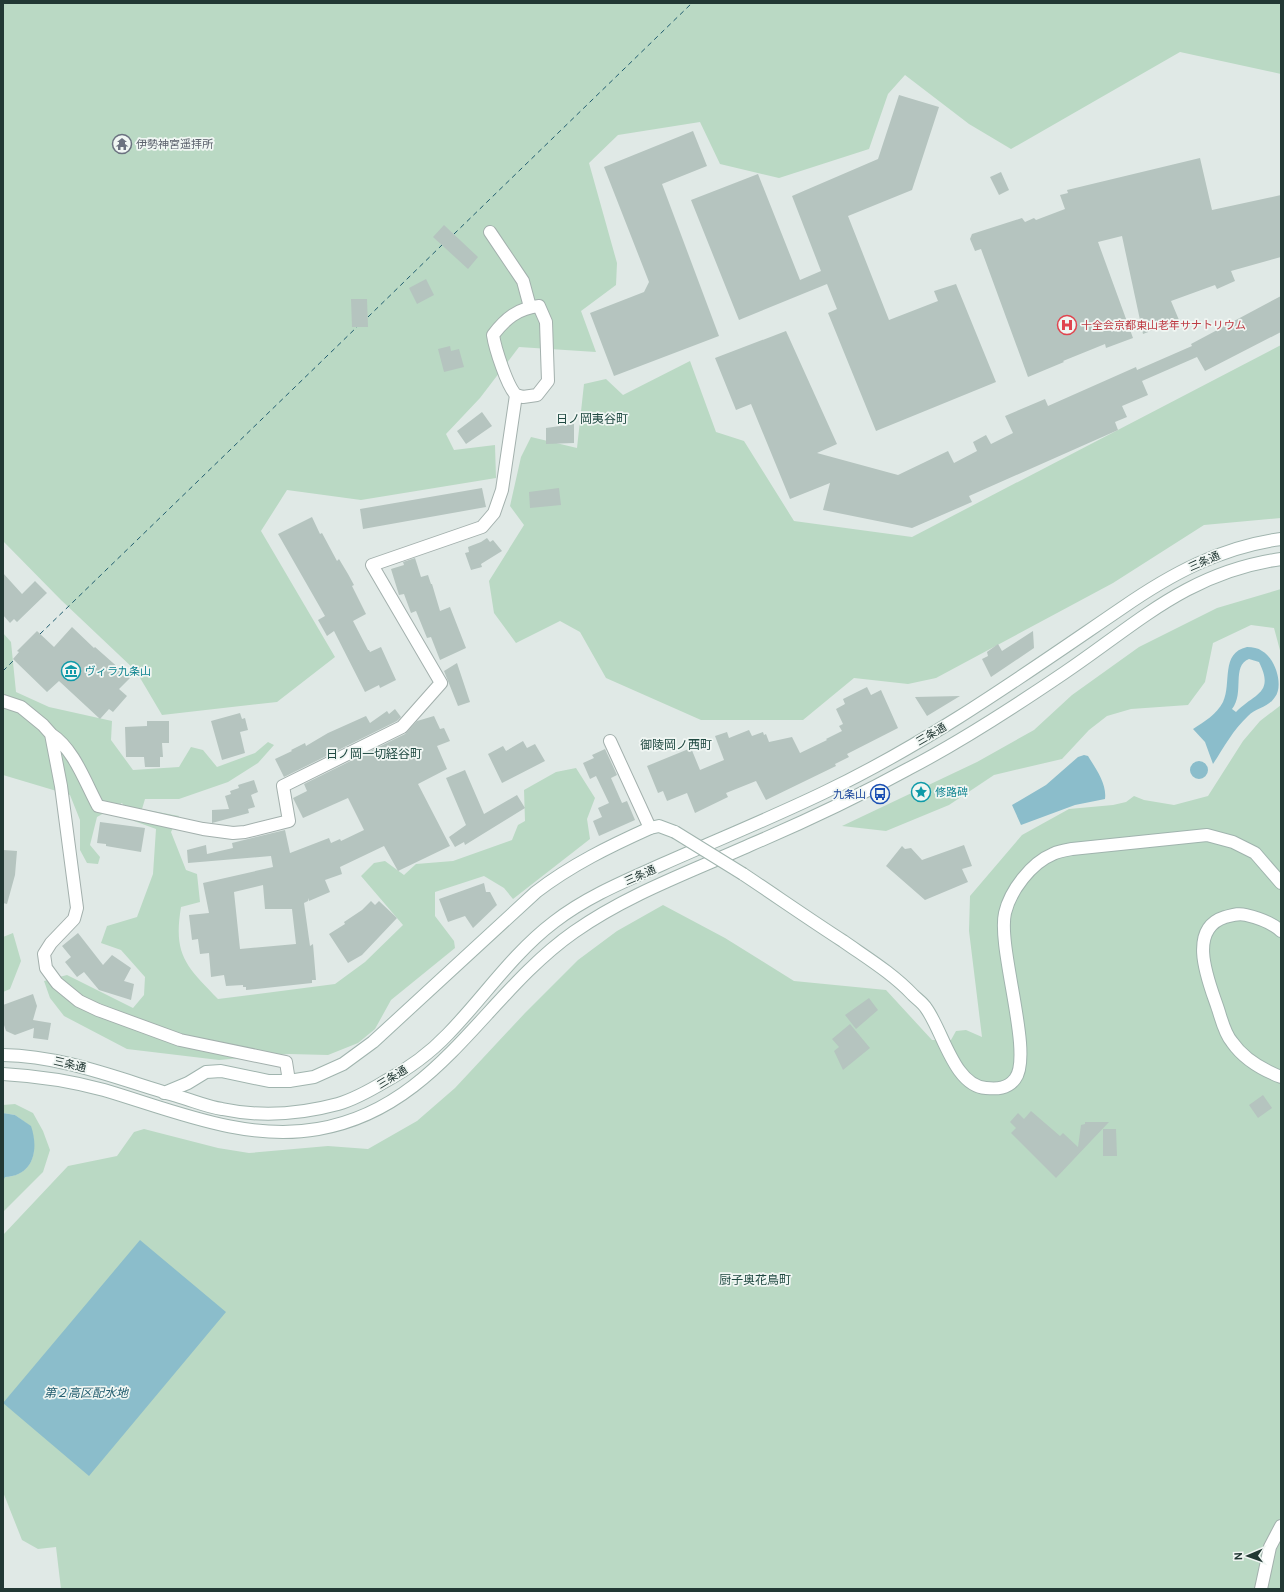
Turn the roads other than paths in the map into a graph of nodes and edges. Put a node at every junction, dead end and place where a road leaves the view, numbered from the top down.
1 (490, 232) dead end
2 (530, 307) junction
3 (516, 395) junction
4 (1281, 539) edge
5 (1281, 559) edge
6 (3, 701) edge
7 (50, 734) junction
8 (610, 741) dead end
9 (650, 828) junction
10 (1281, 883) edge
11 (1281, 931) edge
12 (3, 1055) edge
13 (3, 1074) edge
14 (1281, 1077) edge
15 (289, 1081) junction
16 (165, 1093) junction
17 (141, 1102) junction
18 (1281, 1526) edge
19 (1261, 1589) edge

1 - 2 street
2 - 3 street
2 - 3 street
3 - 7 street
4 - 16 street, 三条通
5 - 17 street, 三条通
6 - 7 street
7 - 15 street
8 - 9 street
9 - 10 street, bridge
9 - 15 street
11 - 14 street
12 - 16 street, 三条通
13 - 17 street, 三条通
15 - 16 street
16 - 17 street
18 - 19 street

